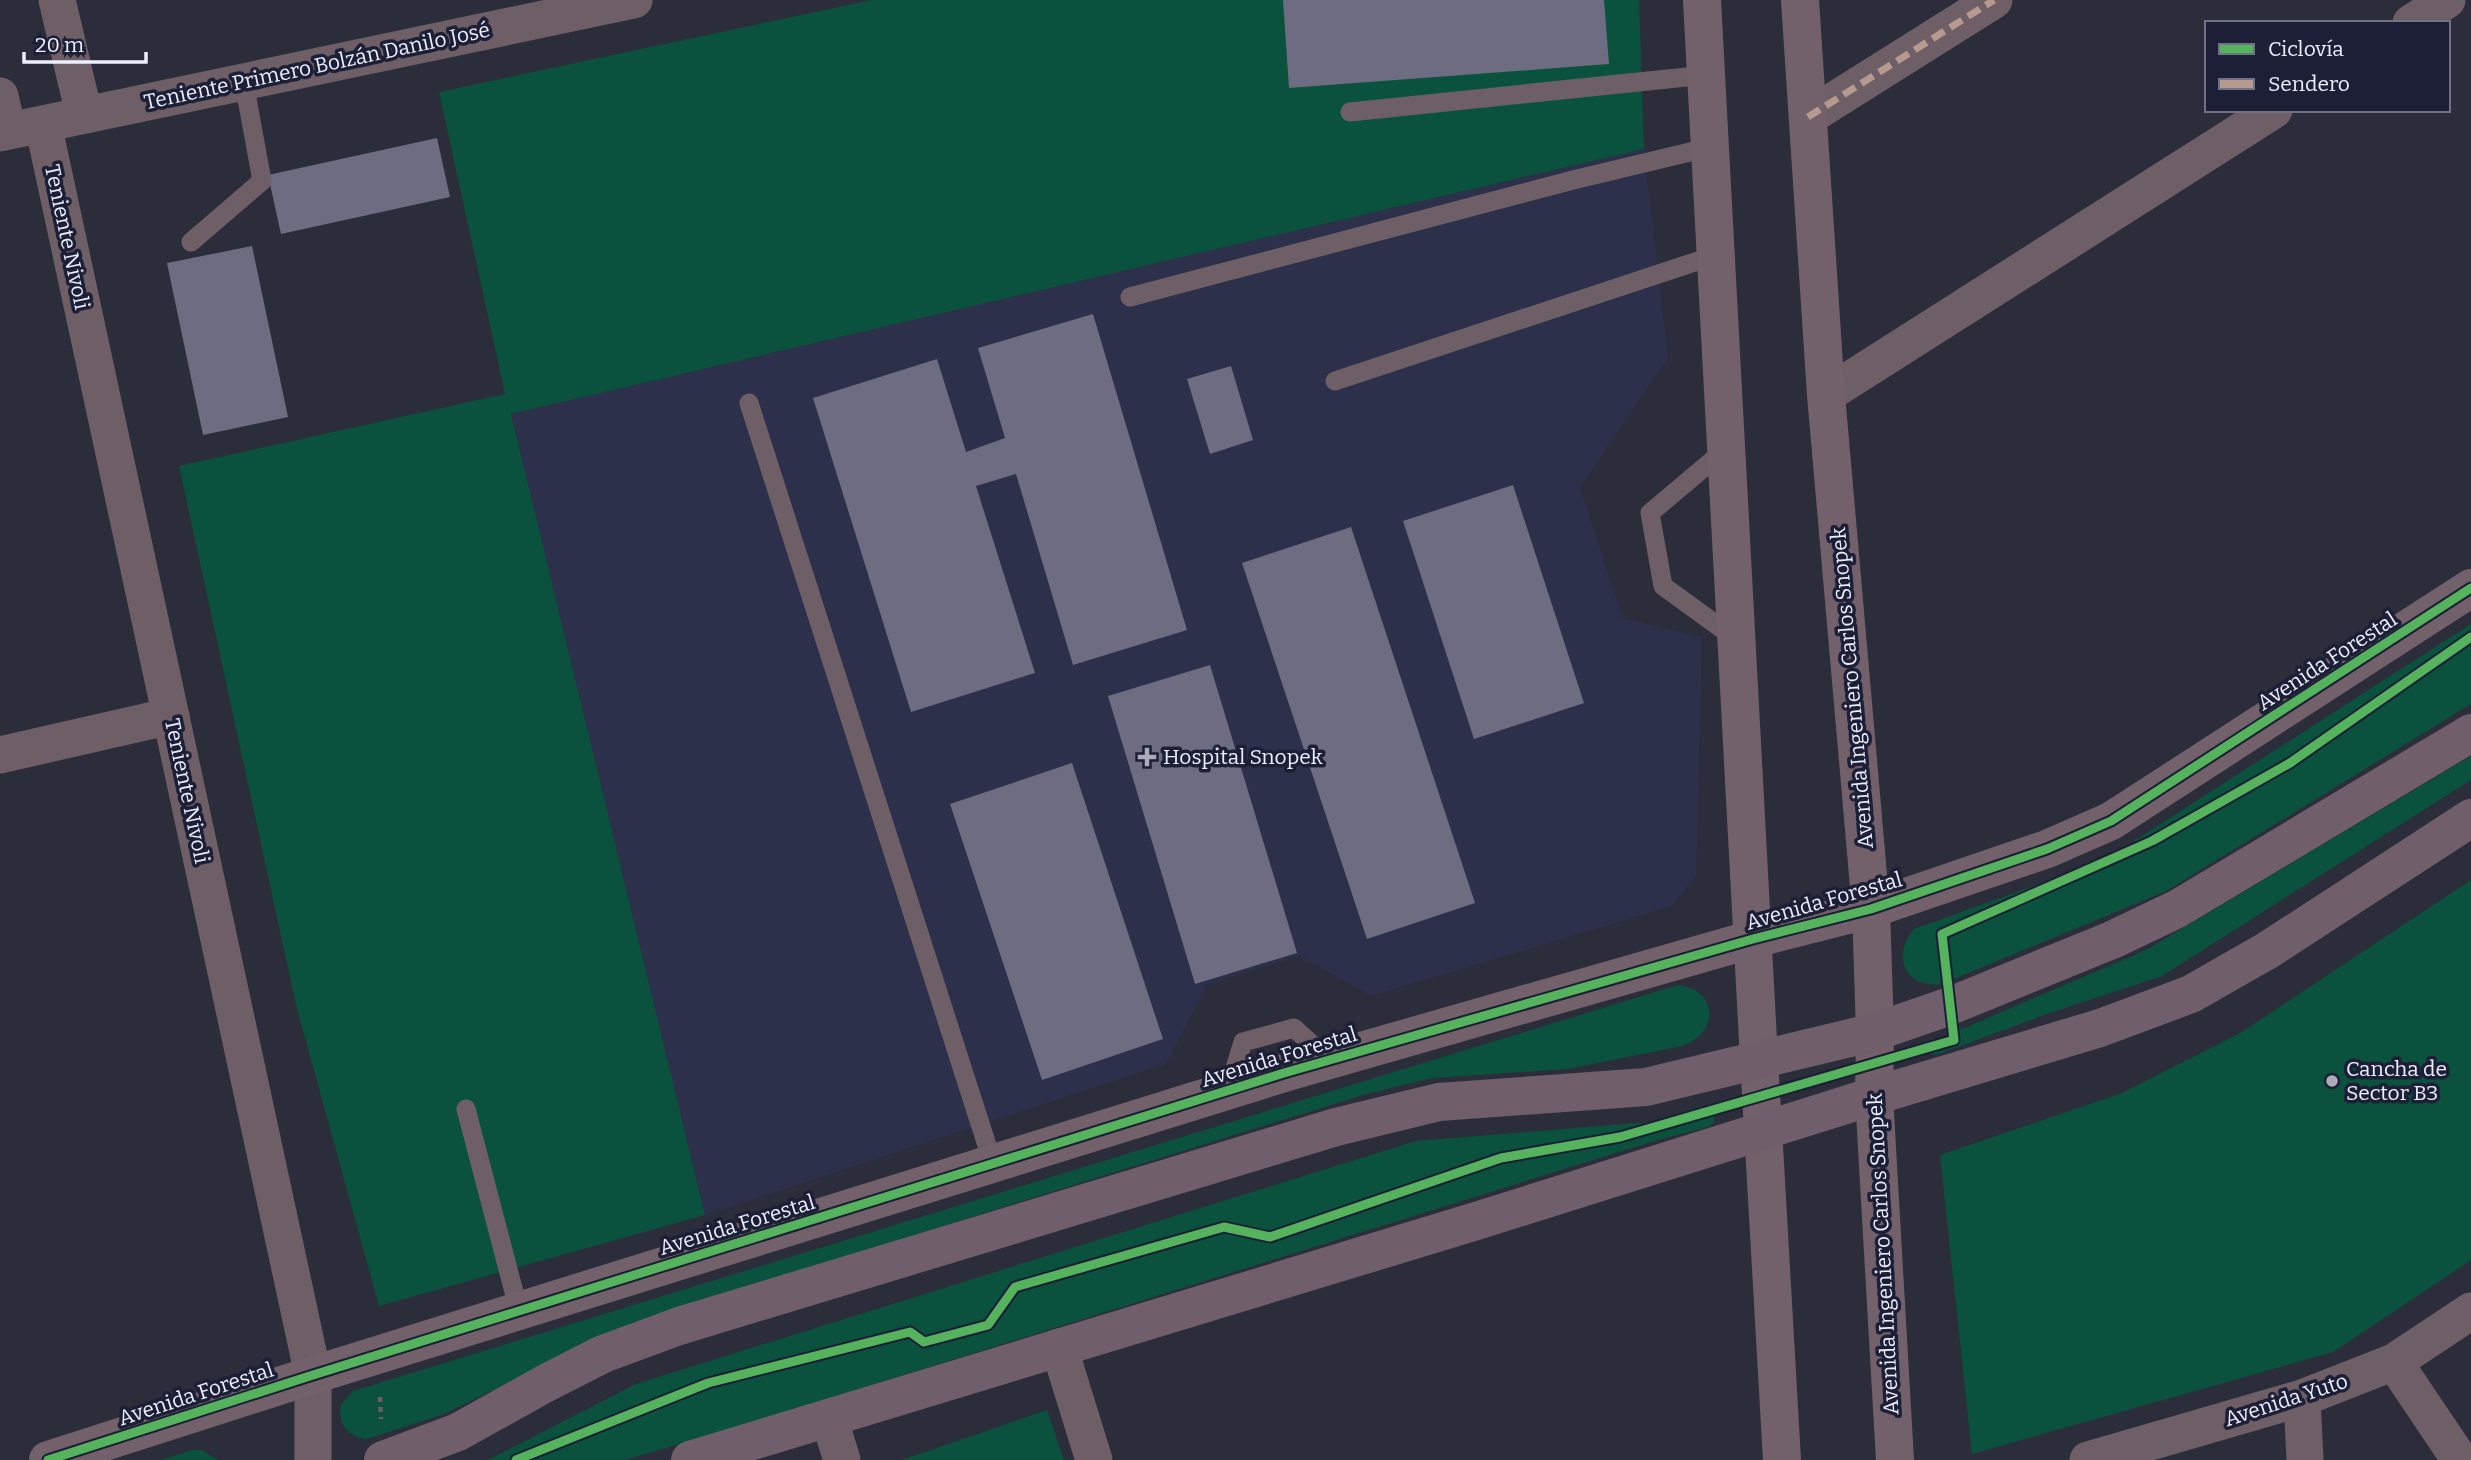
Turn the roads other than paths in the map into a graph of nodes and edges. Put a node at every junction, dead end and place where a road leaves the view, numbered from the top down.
1 (57, 0) edge
2 (634, 0) edge
3 (1702, 0) edge
4 (1800, 0) edge
5 (1994, 0) edge
6 (2447, 0) edge
7 (2415, 21) edge
8 (1706, 75) junction
9 (244, 82) junction
10 (0, 96) edge
11 (1350, 112) dead end
12 (2271, 112) edge
13 (84, 114) junction
14 (1808, 117) junction
15 (43, 124) junction
16 (4, 132) edge
17 (1711, 148) junction
18 (191, 242) dead end
19 (1716, 255) junction
20 (1130, 297) dead end
21 (1335, 381) dead end
22 (1826, 395) junction
23 (749, 403) dead end
24 (1726, 449) junction
25 (2471, 588) edge
26 (1736, 639) junction
27 (171, 716) junction
28 (2471, 733) edge
29 (0, 755) edge
30 (2471, 818) edge
31 (1871, 909) junction
32 (1753, 939) junction
33 (1875, 1032) junction
34 (1759, 1059) junction
35 (1874, 1096) junction
36 (466, 1109) dead end
37 (1764, 1130) junction
38 (993, 1164) junction
39 (519, 1311) junction
40 (2471, 1311) edge
41 (1059, 1347) junction
42 (2394, 1362) junction
43 (313, 1375) junction
44 (2302, 1398) junction
45 (829, 1418) junction
46 (48, 1460) edge
47 (313, 1460) edge
48 (383, 1460) edge
49 (690, 1460) edge
50 (842, 1460) edge
51 (1094, 1460) edge
52 (1782, 1460) edge
53 (1895, 1460) edge
54 (2088, 1460) edge
55 (2305, 1460) edge
56 (2460, 1460) edge

1 - 13 street
2 - 9 street, Teniente Primero Bolzán Danilo José
3 - 8 street
4 - 14 street, Avenida Ingeniero Carlos Snopek
5 - 14 street
6 - 7 street
8 - 11 lane
8 - 17 street
9 - 13 street, Teniente Primero Bolzán Danilo José
9 - 18 lane
10 - 16 street
12 - 22 street
13 - 15 street, Teniente Primero Bolzán Danilo José
14 - 22 street, Avenida Ingeniero Carlos Snopek
15 - 16 street, Teniente Primero Bolzán Danilo José
15 - 27 street, Teniente Nivoli
17 - 19 street
17 - 20 lane
19 - 21 lane
19 - 24 street
22 - 31 street, Avenida Ingeniero Carlos Snopek
23 - 38 lane
24 - 26 street
24 - 26 lane
25 - 31 street, Avenida Forestal
26 - 32 street
27 - 29 street
27 - 43 street, Teniente Nivoli
28 - 33 main road
30 - 35 main road
31 - 32 street, Avenida Forestal
31 - 33 street, Avenida Ingeniero Carlos Snopek
32 - 34 street
32 - 38 street, Avenida Forestal
33 - 34 main road
33 - 35 street, Avenida Ingeniero Carlos Snopek
34 - 37 street
34 - 48 main road
35 - 37 main road
35 - 53 street, Avenida Ingeniero Carlos Snopek
36 - 39 lane
37 - 41 main road
37 - 52 street
38 - 39 street, Avenida Forestal
39 - 43 street, Avenida Forestal
40 - 42 street, Avenida Yuto
41 - 45 main road
41 - 51 street
42 - 44 street, Avenida Yuto
42 - 56 street
43 - 46 street, Avenida Forestal
43 - 47 street, Teniente Nivoli
44 - 54 street, Avenida Yuto
44 - 55 street
45 - 49 main road
45 - 50 street

